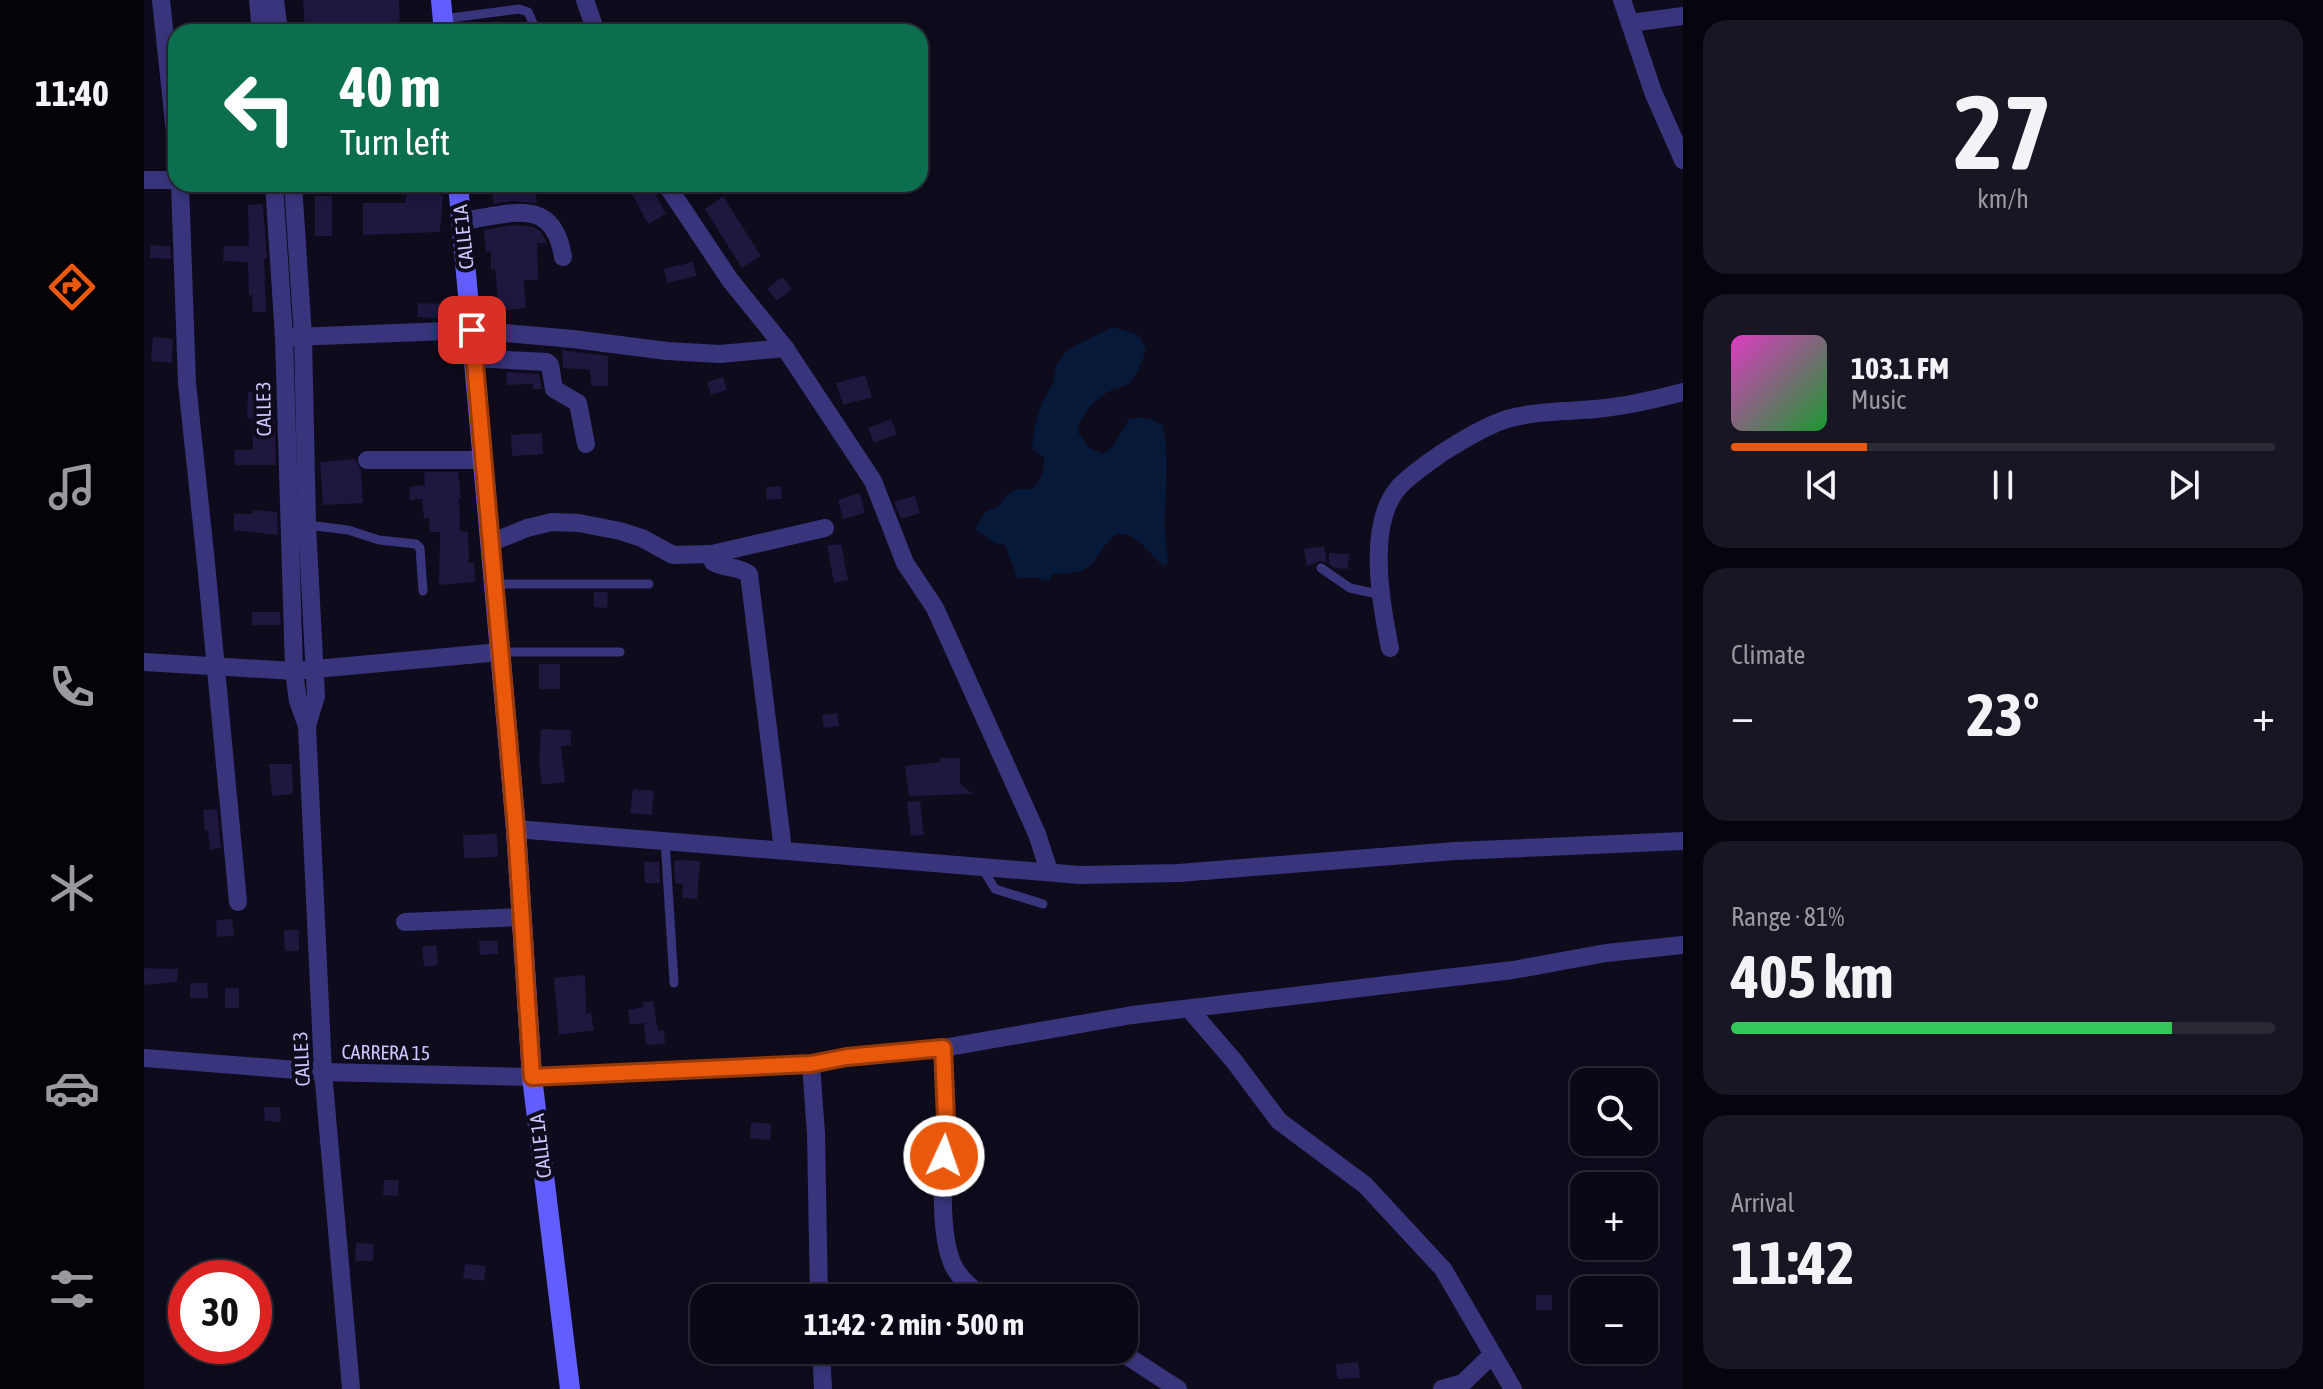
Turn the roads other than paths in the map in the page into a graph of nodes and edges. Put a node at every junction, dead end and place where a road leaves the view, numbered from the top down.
1 (161, 0) edge
2 (258, 0) edge
3 (275, 0) edge
4 (585, 0) edge
5 (1622, 0) edge
6 (1683, 16) edge
7 (443, 17) edge
8 (1631, 23) junction
9 (260, 24) edge
10 (278, 24) edge
11 (533, 24) edge
12 (593, 24) edge
13 (168, 66) edge
14 (1683, 160) edge
15 (144, 180) edge
16 (168, 181) edge
17 (178, 192) edge
18 (275, 192) edge
19 (293, 192) edge
20 (459, 192) edge
21 (671, 192) edge
22 (461, 221) junction
23 (563, 257) dead end
24 (472, 330) junction
25 (293, 336) junction
26 (785, 348) junction
27 (473, 358) junction
28 (1683, 392) edge
29 (586, 444) dead end
30 (367, 460) dead end
31 (483, 460) junction
32 (297, 525) junction
33 (825, 528) dead end
34 (490, 543) junction
35 (712, 554) junction
36 (1321, 568) dead end
37 (494, 584) junction
38 (649, 584) dead end
39 (423, 591) dead end
40 (1382, 595) junction
41 (1390, 648) dead end
42 (500, 652) junction
43 (620, 652) dead end
44 (144, 662) edge
45 (215, 665) junction
46 (315, 669) junction
47 (294, 671) junction
48 (307, 726) junction
49 (516, 829) junction
50 (665, 840) junction
51 (1683, 841) edge
52 (783, 850) junction
53 (980, 865) junction
54 (1049, 871) junction
55 (238, 902) dead end
56 (1043, 904) dead end
57 (522, 917) junction
58 (405, 922) dead end
59 (1683, 945) edge
60 (674, 983) dead end
61 (1190, 1010) junction
62 (943, 1048) junction
63 (144, 1058) edge
64 (811, 1064) junction
65 (323, 1072) junction
66 (532, 1077) junction
67 (819, 1284) edge
68 (968, 1284) edge
69 (1492, 1355) junction
70 (1138, 1363) edge
71 (822, 1364) edge
72 (351, 1389) edge
73 (570, 1389) edge
74 (823, 1389) edge
75 (1178, 1389) edge
76 (1442, 1389) edge
77 (1513, 1389) edge

1 - 13 street
2 - 9 street
3 - 10 street
4 - 12 street
5 - 8 street
6 - 8 street
7 - 11 lane
8 - 14 street
15 - 16 street
17 - 45 street
18 - 25 street, CALLE 3
19 - 25 street, CALLE 3
20 - 22 street, CALLE 1A
21 - 26 street
22 - 23 street
22 - 24 street, CALLE 1A
24 - 25 street
24 - 26 street
24 - 27 street, CALLE 1A
25 - 32 street, CALLE 3
26 - 54 street
27 - 29 street
27 - 31 street, CALLE 1A
28 - 40 street
30 - 31 street
31 - 34 street, CALLE 1A
32 - 39 lane
32 - 46 street, CALLE 3
32 - 47 street, CALLE 3
33 - 35 street
34 - 35 street
34 - 37 street, CALLE 1A
35 - 52 street
36 - 40 lane
37 - 38 lane
37 - 42 street, CALLE 1A
40 - 41 street
42 - 43 lane
42 - 46 street
42 - 49 street, CALLE 1A
44 - 45 street
45 - 47 street
45 - 55 street
46 - 47 street
46 - 48 street, CALLE 3
47 - 48 street, CALLE 3
48 - 65 street, CALLE 3
49 - 50 street
49 - 57 street, CALLE 1A
50 - 52 street
50 - 60 lane
51 - 54 street
52 - 53 street
53 - 54 street
53 - 56 lane
57 - 58 street
57 - 66 street, CALLE 1A
59 - 61 street, CARRERA 15
61 - 62 street, CARRERA 15
61 - 69 street
62 - 64 street, CARRERA 15
62 - 68 street
63 - 65 street, CARRERA 15
64 - 66 street, CARRERA 15
64 - 67 street
65 - 66 street, CARRERA 15
65 - 72 street, CALLE 3
66 - 73 street, CALLE 1A
69 - 76 street
69 - 77 street
70 - 75 street
71 - 74 street

